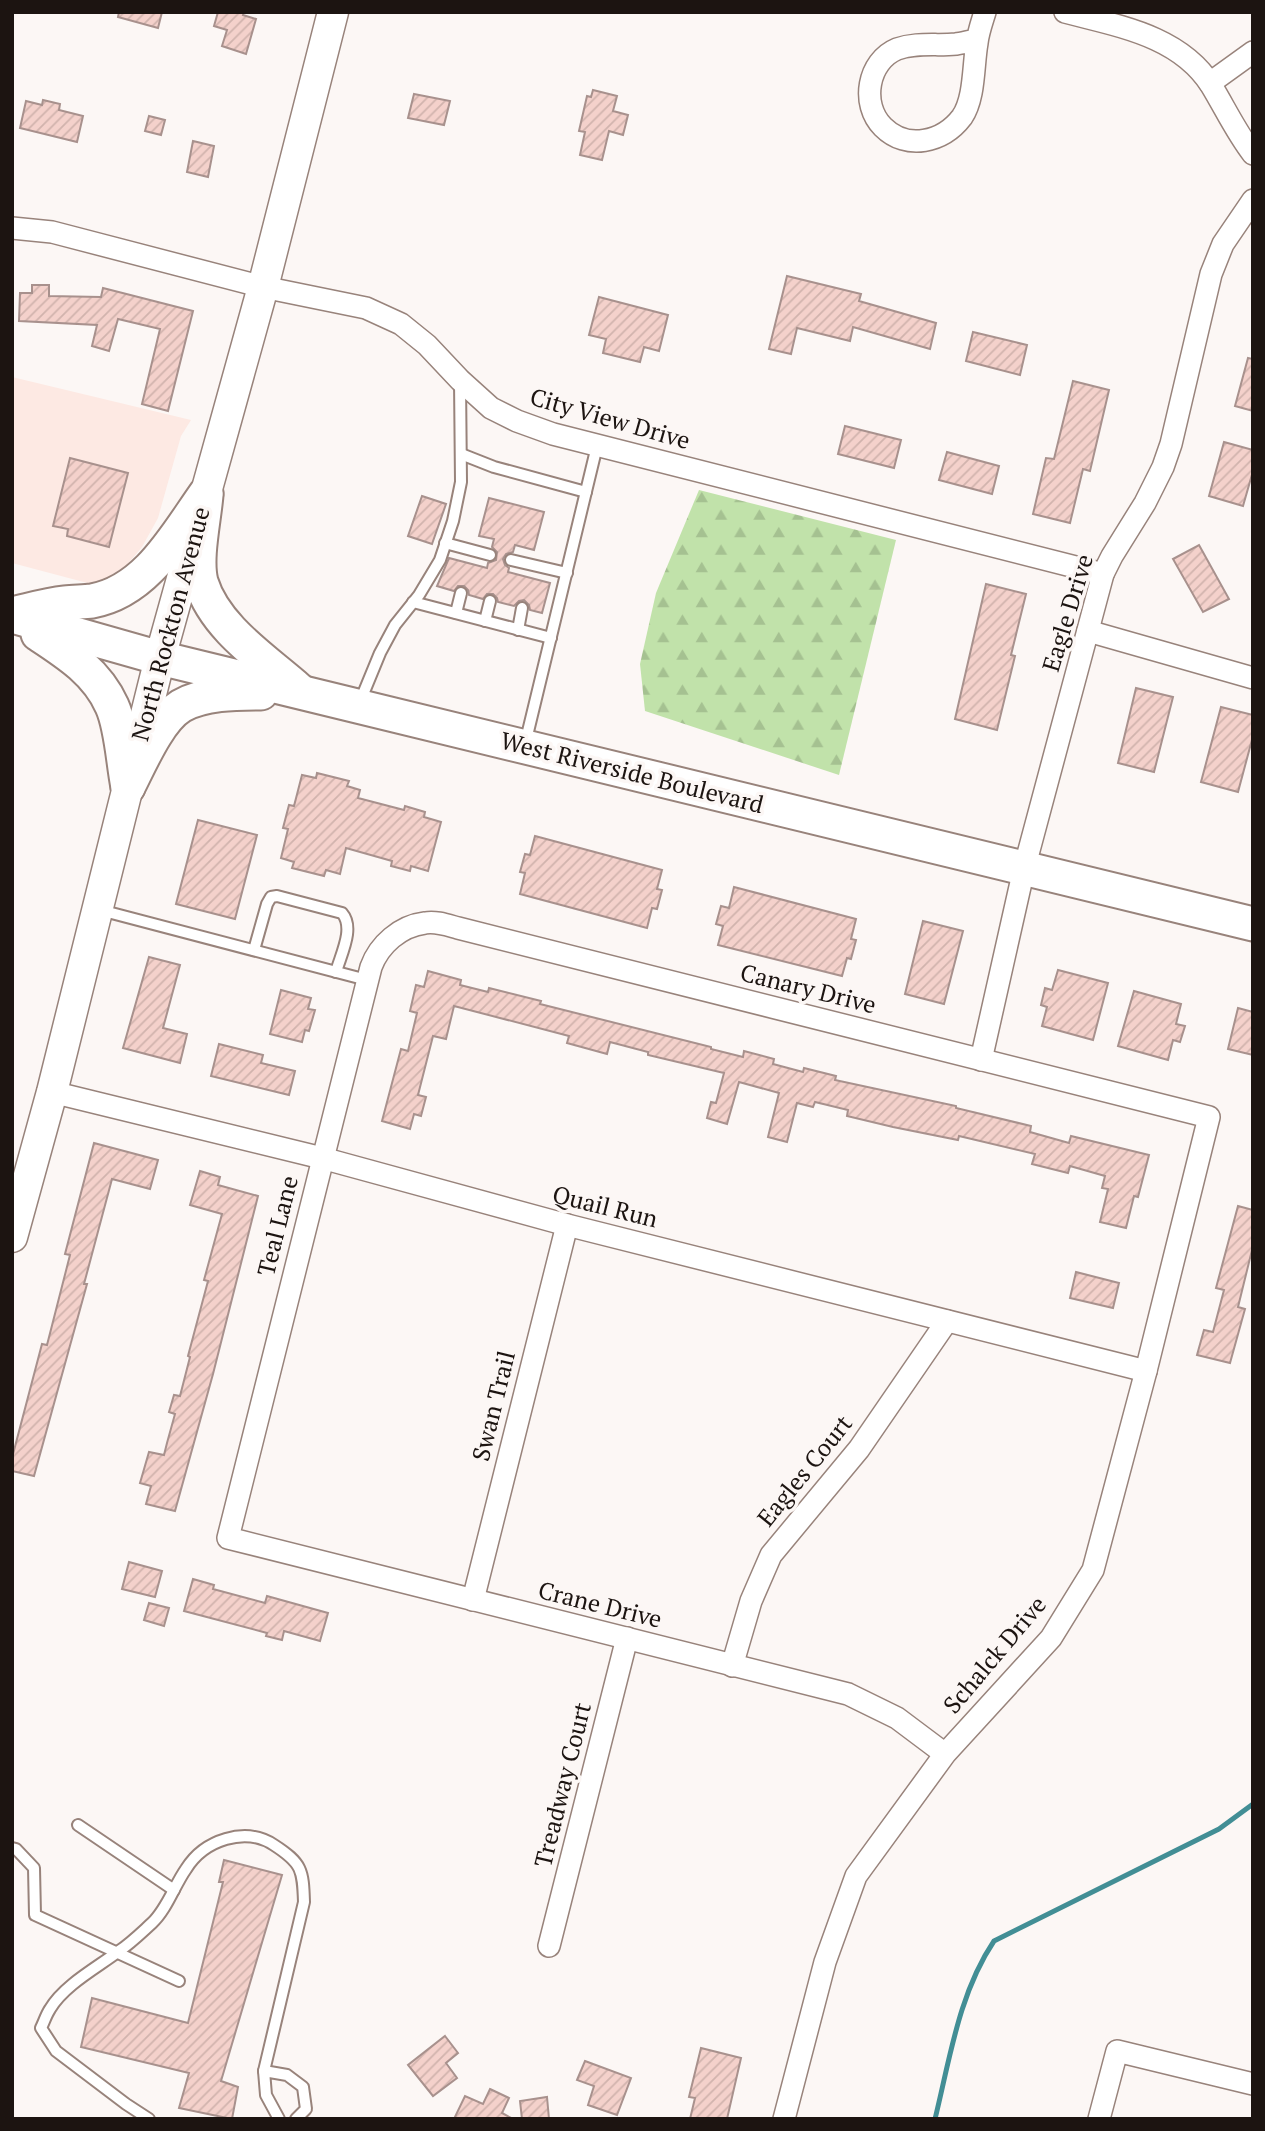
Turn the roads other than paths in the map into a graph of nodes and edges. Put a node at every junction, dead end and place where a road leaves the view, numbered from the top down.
1 (333, 12) edge
2 (985, 12) edge
3 (1065, 12) edge
4 (977, 40) junction
5 (1253, 52) edge
6 (1210, 83) junction
7 (1253, 154) edge
8 (1253, 200) edge
9 (12, 228) edge
10 (263, 287) junction
11 (460, 380) junction
12 (597, 446) junction
13 (461, 454) junction
14 (586, 492) junction
15 (206, 493) junction
16 (446, 543) junction
17 (471, 550) junction
18 (490, 555) dead end
19 (511, 561) dead end
20 (468, 563) dead end
21 (532, 566) junction
22 (566, 573) junction
23 (1103, 574) junction
24 (529, 578) dead end
25 (461, 593) dead end
26 (490, 601) dead end
27 (413, 602) junction
28 (522, 608) dead end
29 (456, 614) junction
30 (12, 616) edge
31 (485, 621) junction
32 (518, 630) junction
33 (1088, 631) junction
34 (551, 638) junction
35 (160, 658) junction
36 (1253, 678) edge
37 (302, 693) junction
38 (358, 706) junction
39 (524, 747) junction
40 (128, 787) junction
41 (1024, 869) junction
42 (97, 910) junction
43 (1253, 924) edge
44 (396, 935) joint
45 (254, 950) junction
46 (336, 972) junction
47 (367, 980) junction
48 (981, 1060) junction
49 (52, 1092) junction
50 (1209, 1117) joint
51 (322, 1158) junction
52 (567, 1225) junction
53 (12, 1237) edge
54 (947, 1321) junction
55 (1146, 1371) junction
56 (228, 1538) joint
57 (473, 1600) junction
58 (627, 1638) junction
59 (732, 1667) junction
60 (945, 1754) junction
61 (79, 1825) dead end
62 (12, 1849) edge
63 (174, 1890) junction
64 (549, 1945) dead end
65 (117, 1953) junction
66 (179, 1981) dead end
67 (264, 2071) junction
68 (1253, 2084) edge
69 (149, 2119) edge
70 (279, 2119) edge
71 (296, 2119) edge
72 (784, 2119) edge
73 (1099, 2119) edge

1 - 10 street, North Rockton Avenue
2 - 4 street
3 - 6 street
4 - 4 street
5 - 6 street
6 - 7 street
8 - 23 street, Eagle Drive
9 - 10 street, City View Drive
10 - 11 street, City View Drive
10 - 15 street, North Rockton Avenue
11 - 12 street, City View Drive
11 - 13 lane
12 - 14 lane
12 - 23 street, City View Drive
13 - 14 lane
13 - 16 lane
14 - 22 lane
15 - 30 main road
15 - 35 street, North Rockton Avenue
15 - 37 main road
16 - 17 lane
16 - 27 lane
17 - 18 lane
17 - 20 lane
19 - 21 lane
21 - 22 lane
21 - 24 lane
22 - 34 lane
23 - 33 street, Eagle Drive
25 - 29 lane
26 - 31 lane
27 - 29 lane
27 - 38 lane
28 - 32 lane
29 - 31 lane
30 - 35 main road, West Riverside Boulevard
30 - 40 main road
31 - 32 lane
32 - 34 lane
33 - 36 street
33 - 41 street, Eagle Drive
34 - 39 lane
35 - 37 main road, West Riverside Boulevard
35 - 40 street, North Rockton Avenue
37 - 38 main road, West Riverside Boulevard
37 - 40 main road
38 - 39 main road, West Riverside Boulevard
39 - 41 main road, West Riverside Boulevard
40 - 42 street, North Rockton Avenue
41 - 43 main road, West Riverside Boulevard
41 - 48 street, Eagle Drive
42 - 45 lane
42 - 49 street, North Rockton Avenue
44 - 47 street, Teal Lane
44 - 48 street, Canary Drive
45 - 46 lane
45 - 46 lane
46 - 47 lane
47 - 51 street, Teal Lane
48 - 50 street, Canary Drive
49 - 51 street, Quail Run
49 - 53 street, North Rockton Avenue
50 - 55 street, Schalck Drive
51 - 52 street, Quail Run
51 - 56 street, Teal Lane
52 - 54 street, Quail Run
52 - 57 street, Swan Trail
54 - 55 street, Quail Run
54 - 59 street, Eagles Court
55 - 60 street, Schalck Drive
56 - 57 street, Crane Drive
57 - 58 street, Crane Drive
58 - 59 street, Crane Drive
58 - 64 street, Treadway Court
59 - 60 street, Crane Drive
60 - 72 street, Schalck Drive
61 - 63 lane
62 - 65 lane
63 - 65 lane
63 - 67 lane
65 - 66 lane
65 - 69 lane
67 - 70 lane
67 - 71 lane
68 - 73 street

